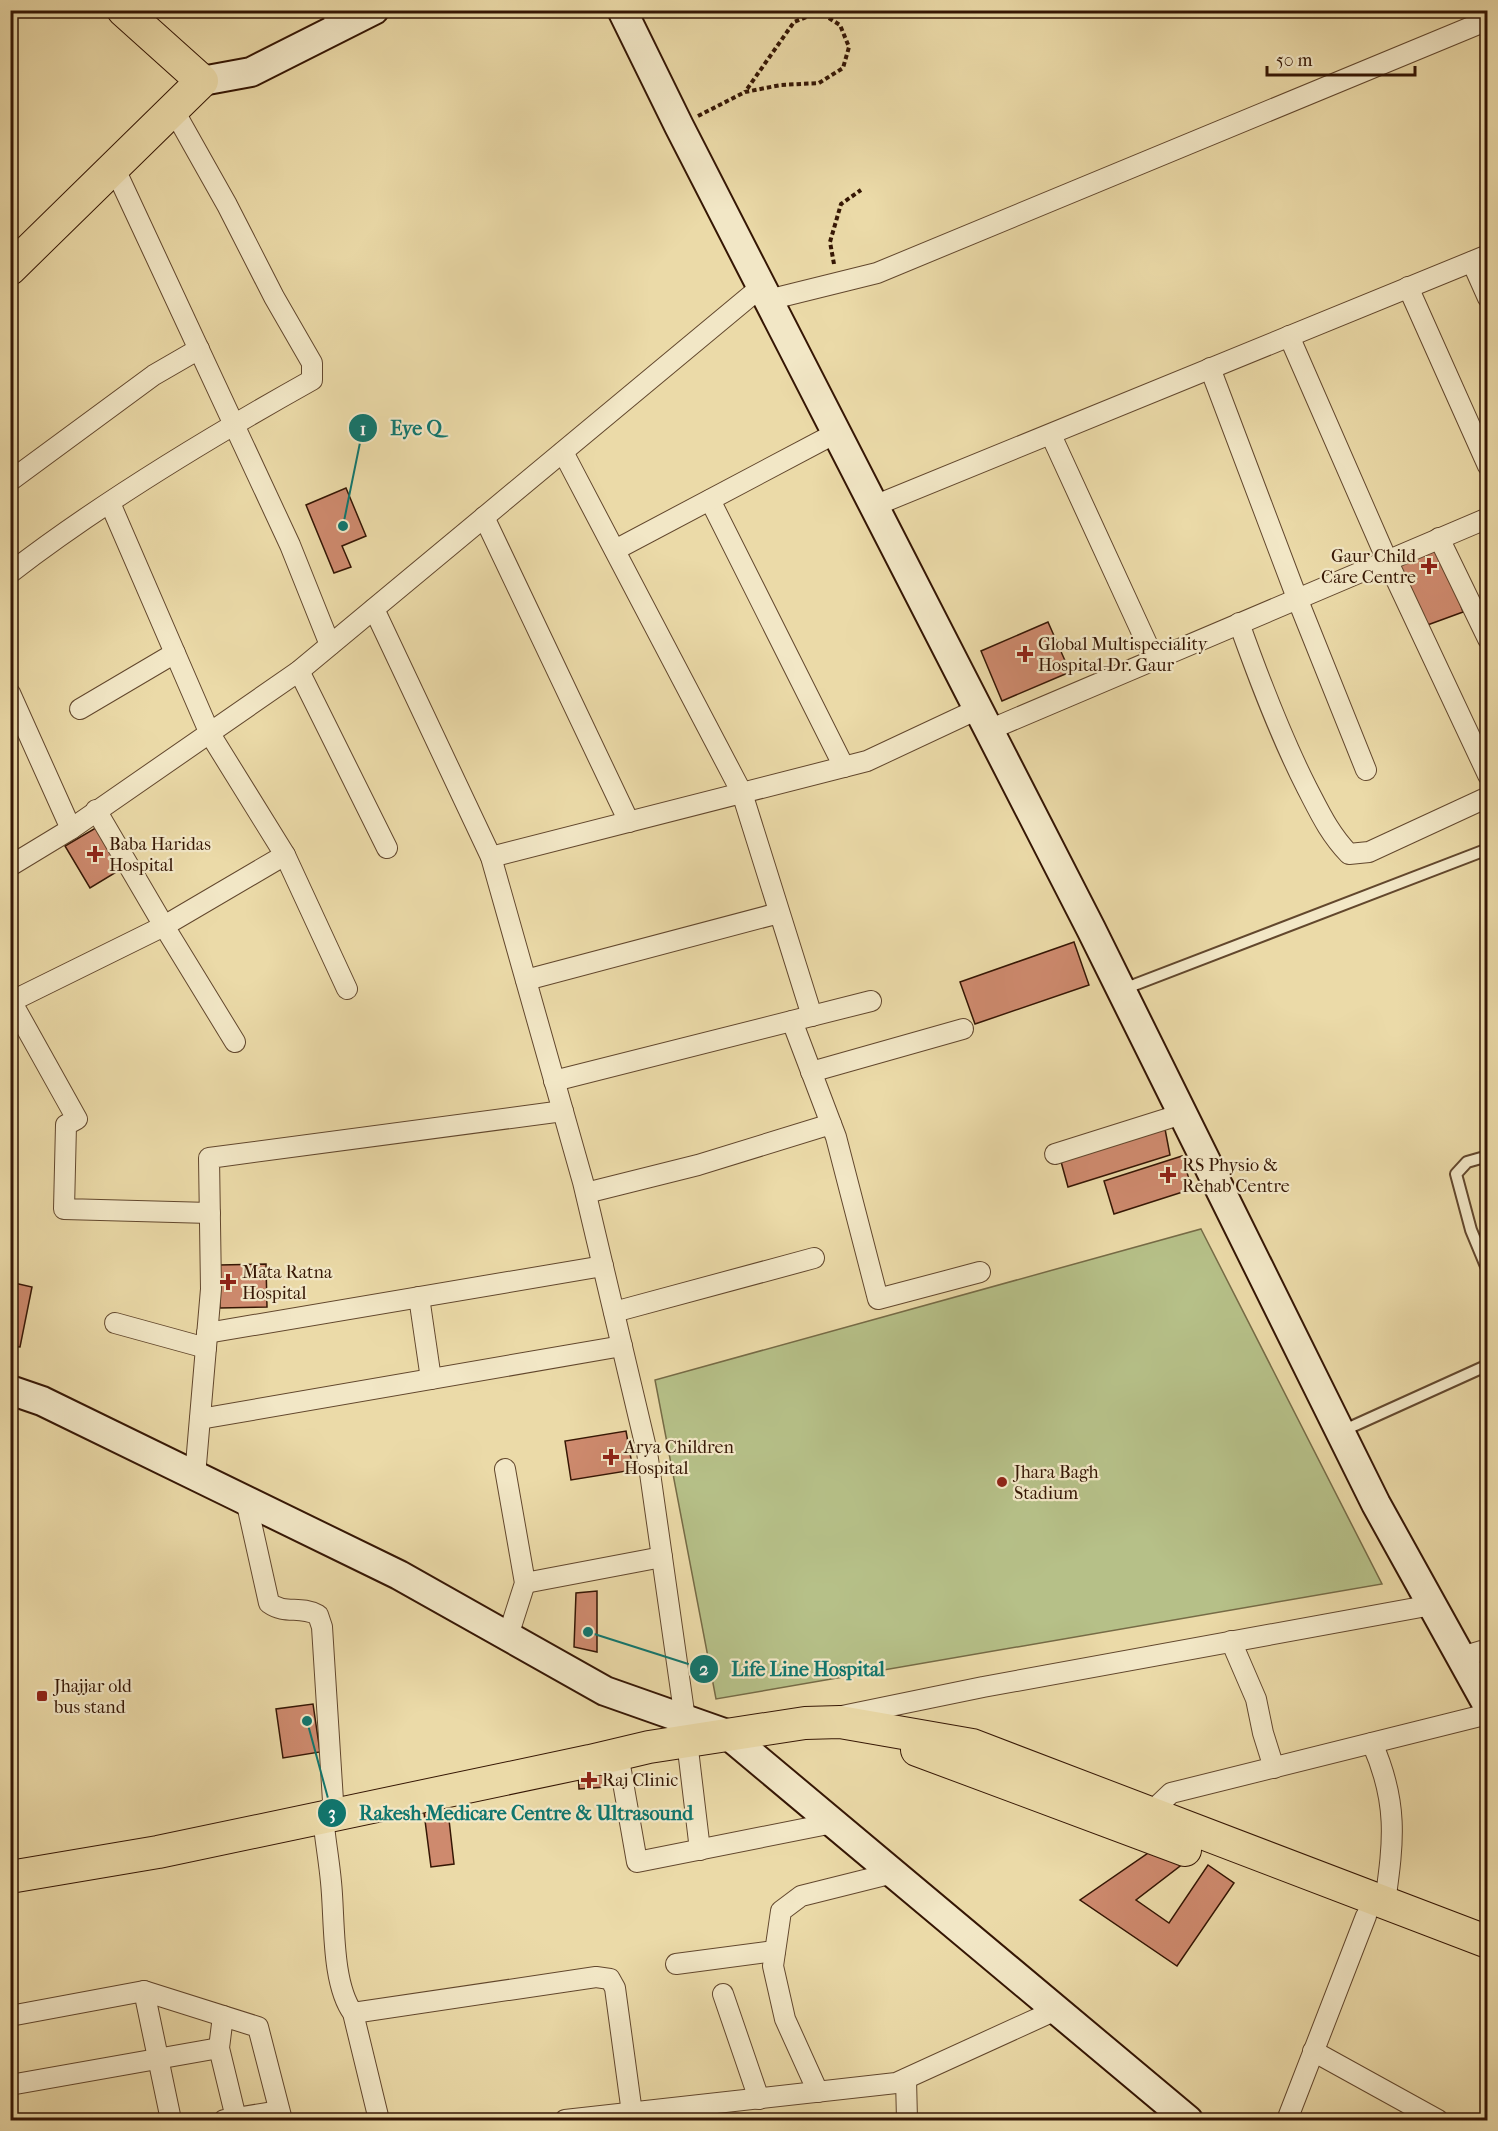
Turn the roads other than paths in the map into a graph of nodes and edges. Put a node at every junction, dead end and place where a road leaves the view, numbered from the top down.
1 (123, 10) edge
2 (374, 10) edge
3 (622, 10) edge
4 (331, 20) edge
5 (1486, 24) edge
6 (202, 81) junction
7 (173, 109) junction
8 (114, 167) junction
9 (1480, 259) edge
10 (10, 269) edge
11 (1408, 287) junction
12 (765, 294) junction
13 (1488, 298) edge
14 (1289, 336) junction
15 (199, 350) junction
16 (1210, 368) junction
17 (234, 424) junction
18 (836, 433) junction
19 (1051, 435) junction
20 (563, 452) junction
21 (1488, 466) edge
22 (10, 481) edge
23 (710, 500) junction
24 (110, 503) junction
25 (874, 506) junction
26 (484, 517) junction
27 (1488, 518) edge
28 (1438, 538) junction
29 (615, 550) junction
30 (1386, 560) junction
31 (10, 573) edge
32 (1297, 598) junction
33 (374, 609) junction
34 (1239, 623) junction
35 (1488, 639) edge
36 (330, 645) junction
37 (176, 653) junction
38 (1154, 659) junction
39 (299, 671) junction
40 (10, 693) edge
41 (80, 709) dead end
42 (983, 719) junction
43 (210, 734) junction
44 (844, 767) junction
45 (1366, 770) dead end
46 (1488, 775) edge
47 (742, 793) junction
48 (1488, 797) edge
49 (96, 810) junction
50 (629, 822) junction
51 (71, 829) junction
52 (387, 848) dead end
53 (1488, 849) edge
54 (285, 855) junction
55 (491, 857) junction
56 (10, 866) edge
57 (779, 913) junction
58 (164, 926) junction
59 (526, 980) junction
60 (347, 989) dead end
61 (1121, 990) junction
62 (11, 1000) edge
63 (871, 1001) dead end
64 (812, 1016) junction
65 (792, 1021) junction
66 (963, 1029) dead end
67 (235, 1042) dead end
68 (811, 1072) junction
69 (554, 1081) junction
70 (563, 1111) junction
71 (1182, 1114) junction
72 (831, 1124) junction
73 (1055, 1154) dead end
74 (1488, 1156) edge
75 (585, 1193) junction
76 (210, 1213) junction
77 (814, 1258) dead end
78 (603, 1266) junction
79 (1488, 1271) edge
80 (980, 1272) dead end
81 (419, 1297) junction
82 (614, 1312) junction
83 (114, 1323) dead end
84 (207, 1341) junction
85 (622, 1346) junction
86 (1488, 1365) edge
87 (431, 1379) junction
88 (10, 1390) edge
89 (200, 1419) junction
90 (1340, 1432) junction
91 (505, 1469) dead end
92 (195, 1476) junction
93 (246, 1500) junction
94 (662, 1557) junction
95 (525, 1583) junction
96 (1432, 1605) junction
97 (507, 1636) junction
98 (1231, 1641) junction
99 (1488, 1649) edge
100 (1461, 1657) junction
101 (1488, 1706) edge
102 (1488, 1714) edge
103 (840, 1722) junction
104 (805, 1723) junction
105 (686, 1730) junction
106 (727, 1734) junction
107 (1372, 1743) junction
108 (649, 1747) junction
109 (618, 1754) junction
110 (1274, 1767) junction
111 (328, 1809) junction
112 (1150, 1813) junction
113 (833, 1823) junction
114 (700, 1850) junction
115 (10, 1860) edge
116 (893, 1873) junction
117 (10, 1876) edge
118 (1375, 1909) junction
119 (1488, 1942) edge
120 (775, 1952) junction
121 (1488, 1963) edge
122 (676, 1964) dead end
123 (144, 1991) junction
124 (723, 1994) dead end
125 (1056, 2010) junction
126 (352, 2013) junction
127 (10, 2016) edge
128 (223, 2016) junction
129 (219, 2048) junction
130 (1313, 2051) junction
131 (156, 2059) junction
132 (906, 2079) junction
133 (10, 2085) edge
134 (818, 2092) junction
135 (759, 2099) junction
136 (632, 2113) junction
137 (281, 2116) edge
138 (230, 2119) edge
139 (171, 2121) edge
140 (379, 2121) edge
141 (565, 2121) edge
142 (907, 2121) edge
143 (1188, 2121) edge
144 (1287, 2121) edge
145 (1438, 2121) edge

1 - 6 main road
2 - 4 street
3 - 12 street
4 - 6 street
5 - 12 street
6 - 7 main road
7 - 8 main road
7 - 17 street
8 - 10 main road
8 - 15 street
9 - 11 street
9 - 13 street
11 - 14 street
11 - 21 street
12 - 18 street
12 - 20 street
14 - 16 street
14 - 30 street
15 - 17 street
15 - 22 street
16 - 19 street
16 - 32 street
17 - 24 street
17 - 36 street
18 - 23 street
18 - 25 street
19 - 25 street
19 - 38 street
20 - 26 street
20 - 29 street
23 - 29 street
23 - 44 street
24 - 31 street
24 - 37 street
25 - 42 street
26 - 33 street
26 - 50 street
27 - 28 street
28 - 30 street
28 - 35 street
29 - 47 street
30 - 32 street
30 - 46 street
32 - 34 street
32 - 45 street
33 - 36 street
33 - 55 street
34 - 38 street
34 - 48 street
36 - 39 street
37 - 41 street
37 - 43 street
38 - 42 street
39 - 43 street
39 - 52 street
40 - 51 street
42 - 44 street
42 - 61 street
43 - 49 street
43 - 54 street
44 - 47 street
47 - 50 street
47 - 57 street
49 - 51 street
49 - 58 street
50 - 55 street
51 - 56 street
53 - 61 lane
54 - 58 street
54 - 60 street
55 - 59 street
57 - 59 street
57 - 64 street
58 - 62 street
58 - 67 street
59 - 69 street
61 - 71 street
62 - 76 street
63 - 64 street
64 - 65 street
65 - 68 street
65 - 69 street
66 - 68 street
68 - 72 street
69 - 70 street
70 - 75 street
70 - 76 street
71 - 73 street
71 - 90 street
72 - 75 street
72 - 80 street
74 - 79 lane
75 - 78 street
76 - 84 street
77 - 82 street
78 - 81 street
78 - 82 street
81 - 84 street
81 - 87 street
82 - 85 street
83 - 84 street
84 - 89 street
85 - 87 street
85 - 94 street
86 - 90 lane
87 - 89 street
88 - 92 street
89 - 92 street
90 - 96 street
91 - 95 street
92 - 93 street
93 - 97 street
93 - 111 street
94 - 95 street
94 - 105 street
95 - 97 street
96 - 98 street
96 - 100 street
97 - 105 street
98 - 104 street
98 - 110 street
99 - 100 street
100 - 101 street
102 - 107 street
103 - 104 main road
103 - 112 main road
103 - 118 main road
104 - 106 main road
105 - 106 main road
105 - 108 main road
105 - 114 street
106 - 113 street
107 - 110 street
107 - 118 street
108 - 109 main road
108 - 111 main road
109 - 111 main road
109 - 114 street
110 - 112 street
111 - 115 main road
111 - 117 main road
111 - 126 street
112 - 118 main road
113 - 114 street
113 - 116 street
116 - 120 street
116 - 125 street
118 - 119 main road
118 - 121 main road
118 - 130 street
120 - 122 street
120 - 134 street
123 - 127 street
123 - 128 street
123 - 131 street
124 - 135 street
125 - 132 street
125 - 143 street
126 - 136 street
126 - 140 street
128 - 129 street
128 - 137 street
129 - 131 street
129 - 138 street
130 - 144 street
130 - 145 street
131 - 133 street
131 - 139 street
132 - 134 street
132 - 142 street
134 - 135 street
135 - 136 street
136 - 141 street
137 - 138 street

